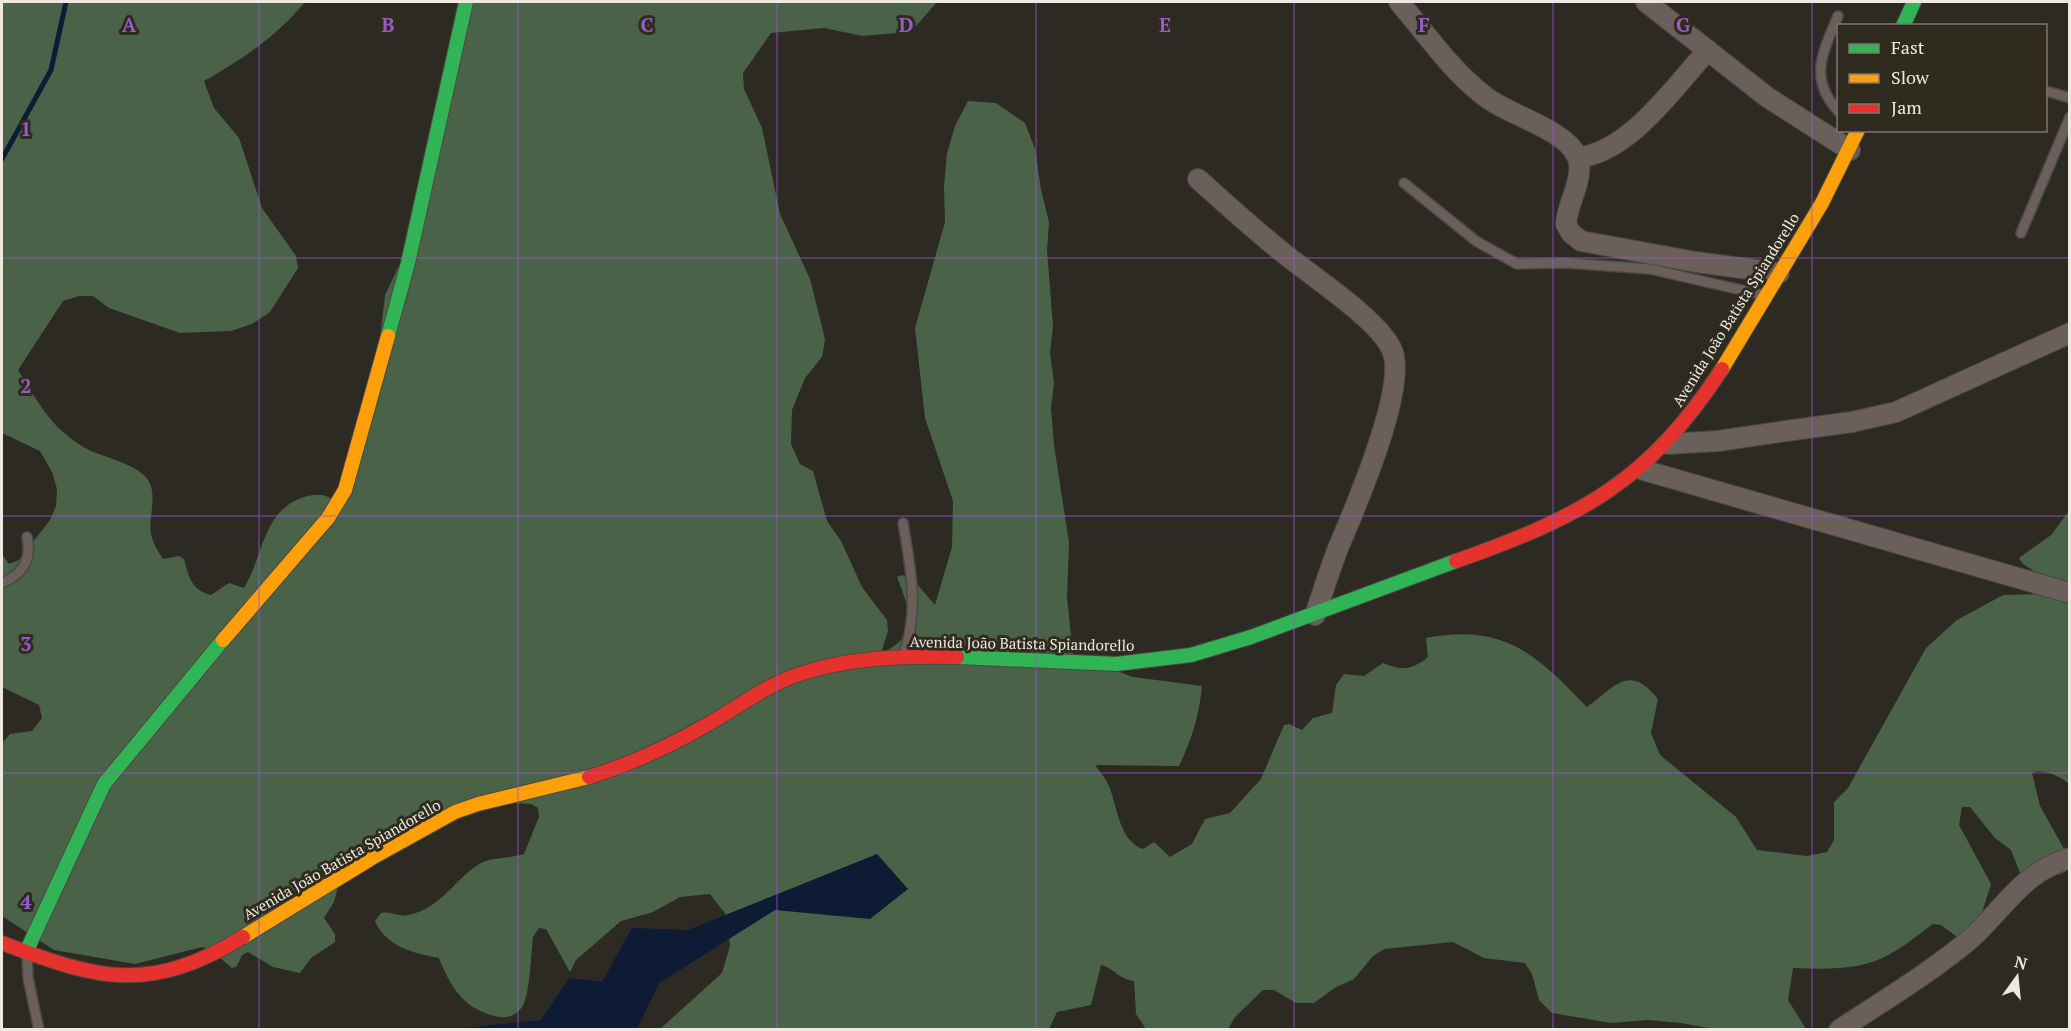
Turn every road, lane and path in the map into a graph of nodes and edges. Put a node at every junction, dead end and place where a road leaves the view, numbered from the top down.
1 (466, 2) edge
2 (1399, 2) edge
3 (1646, 2) edge
4 (1914, 2) edge
5 (1838, 16) dead end
6 (1904, 24) edge
7 (1708, 50) junction
8 (2047, 91) edge
9 (2070, 98) edge
10 (1837, 109) edge
11 (2070, 117) edge
12 (1837, 128) edge
13 (1855, 136) edge
14 (1578, 159) junction
15 (1198, 179) dead end
16 (1404, 183) dead end
17 (2021, 234) dead end
18 (1779, 273) junction
19 (1766, 296) junction
20 (2070, 333) edge
21 (1668, 444) junction
22 (1643, 470) junction
23 (903, 524) dead end
24 (27, 537) dead end
25 (2, 583) edge
26 (2070, 593) edge
27 (1315, 615) junction
28 (903, 659) junction
29 (2070, 858) edge
30 (2, 943) edge
31 (26, 952) junction
32 (39, 1029) edge
33 (1839, 1029) edge

1 - 31 street
2 - 14 street
3 - 7 street
4 - 6 street
5 - 10 lane
7 - 12 street
7 - 14 street
8 - 9 lane
11 - 17 lane
13 - 18 street, Avenida João Batista Spiandorello
14 - 18 street
15 - 27 street
16 - 19 lane
18 - 19 street, Avenida João Batista Spiandorello
19 - 21 street, Avenida João Batista Spiandorello
20 - 21 street
21 - 22 street, Avenida João Batista Spiandorello
22 - 26 street
22 - 27 street, Avenida João Batista Spiandorello
23 - 28 lane
24 - 25 lane
27 - 28 street, Avenida João Batista Spiandorello
28 - 31 street, Avenida João Batista Spiandorello
29 - 33 street
30 - 31 street, Avenida João Batista Spiandorello
31 - 32 lane

